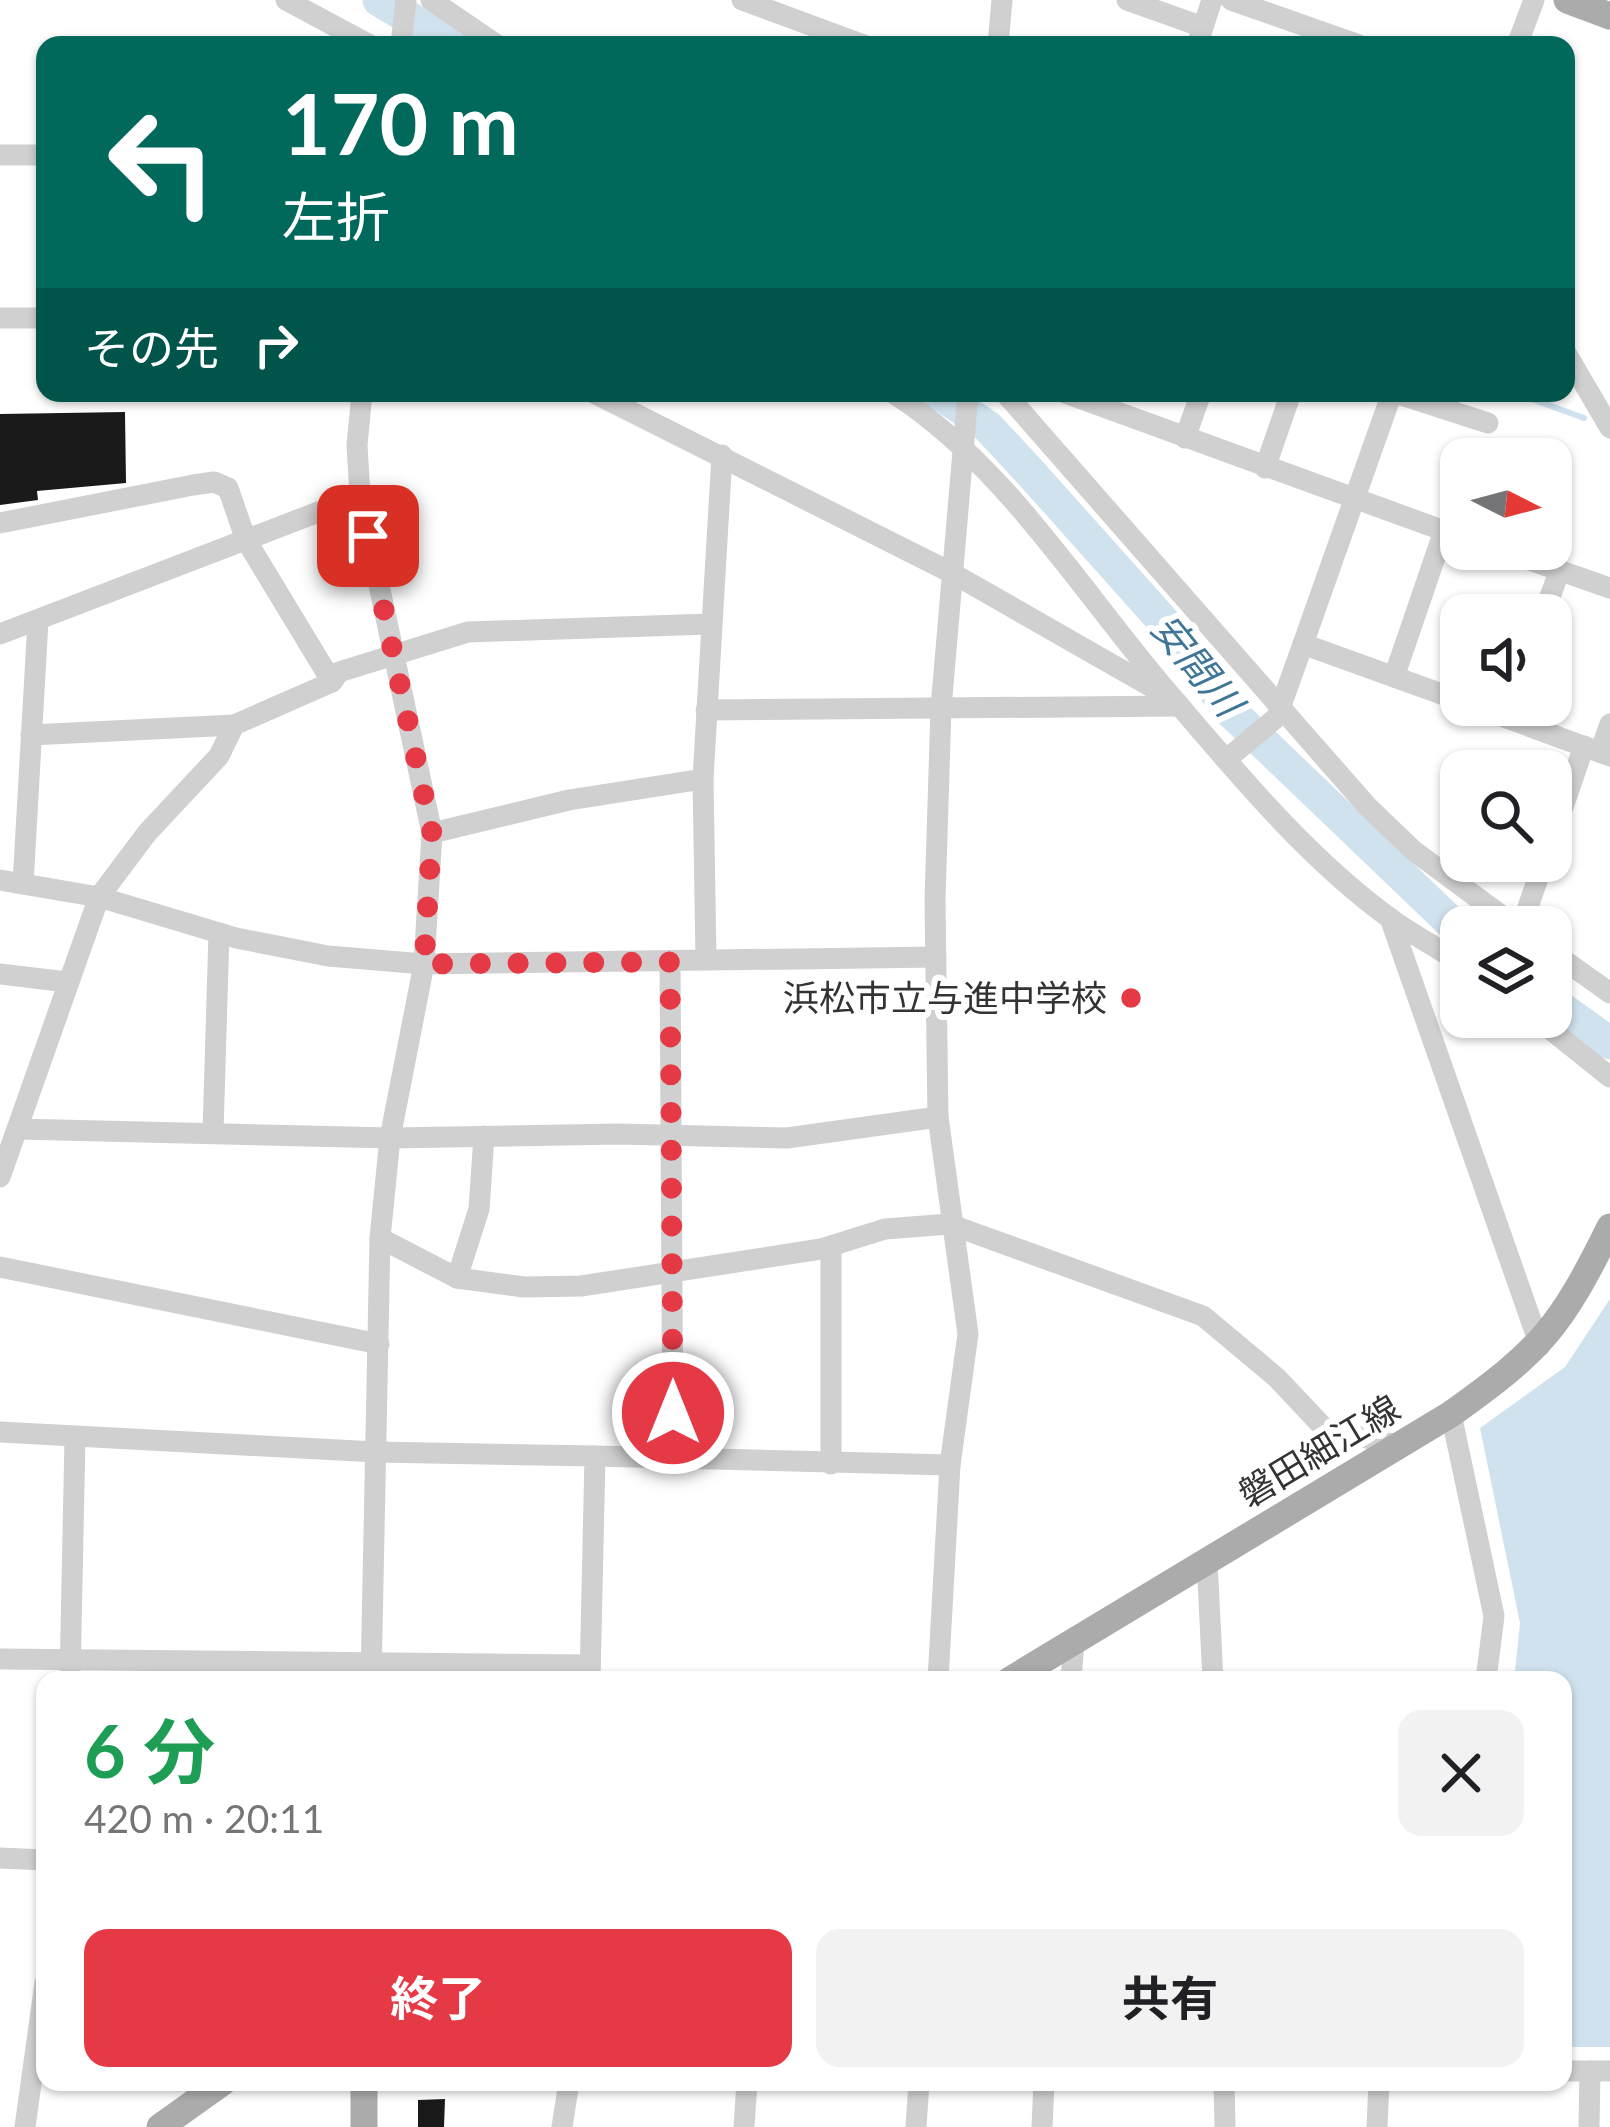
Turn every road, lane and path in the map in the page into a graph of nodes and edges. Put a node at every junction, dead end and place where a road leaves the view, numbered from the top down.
1 (286, 0) edge
2 (406, 0) edge
3 (431, 0) edge
4 (742, 0) edge
5 (1002, 0) edge
6 (1127, 0) edge
7 (1212, 0) edge
8 (1231, 0) edge
9 (1534, 0) edge
10 (1567, 0) edge
11 (1610, 16) edge
12 (353, 36) edge
13 (402, 36) edge
14 (484, 36) edge
15 (840, 36) edge
16 (999, 36) edge
17 (1200, 36) edge
18 (1333, 36) edge
19 (1520, 36) edge
20 (0, 155) edge
21 (36, 155) edge
22 (0, 318) edge
23 (36, 318) edge
24 (1575, 368) edge
25 (361, 402) edge
26 (613, 402) edge
27 (905, 402) edge
28 (967, 402) edge
29 (1013, 402) edge
30 (1089, 402) edge
31 (1198, 402) edge
32 (1288, 402) edge
33 (1391, 402) edge
34 (1422, 402) edge
35 (1488, 423) dead end
36 (1610, 428) edge
37 (1185, 438) junction
38 (964, 447) junction
39 (722, 455) junction
40 (1265, 468) junction
41 (360, 496) junction
42 (1354, 501) junction
43 (0, 523) edge
44 (1440, 530) edge
45 (246, 540) junction
46 (1440, 565) edge
47 (1560, 570) joint
48 (952, 574) junction
49 (1610, 588) edge
50 (1551, 594) edge
51 (38, 621) junction
52 (710, 624) junction
53 (0, 634) edge
54 (1303, 644) junction
55 (390, 653) junction
56 (1394, 676) junction
57 (332, 682) junction
58 (1440, 693) edge
59 (1176, 702) junction
60 (941, 708) junction
61 (706, 710) junction
62 (1278, 712) junction
63 (1610, 724) edge
64 (234, 725) junction
65 (1542, 726) edge
66 (32, 735) junction
67 (1598, 751) edge
68 (1232, 754) junction
69 (703, 779) junction
70 (1572, 801) edge
71 (432, 833) junction
72 (11, 882) edge
73 (99, 897) junction
74 (1490, 906) edge
75 (1390, 919) junction
76 (219, 933) junction
77 (1440, 950) edge
78 (936, 957) junction
79 (706, 959) junction
80 (670, 962) junction
81 (424, 964) junction
82 (1572, 966) edge
83 (0, 974) edge
84 (67, 982) junction
85 (1610, 993) edge
86 (1561, 1038) edge
87 (1610, 1077) edge
88 (938, 1118) junction
89 (213, 1132) junction
90 (484, 1136) junction
91 (671, 1137) junction
92 (9, 1138) edge
93 (390, 1138) junction
94 (0, 1177) edge
95 (949, 1224) junction
96 (1610, 1227) edge
97 (380, 1238) junction
98 (830, 1246) junction
99 (0, 1267) edge
100 (672, 1274) junction
101 (457, 1278) junction
102 (380, 1344) junction
103 (1540, 1346) junction
104 (1451, 1414) junction
105 (0, 1432) edge
106 (75, 1437) junction
107 (1398, 1444) junction
108 (376, 1452) junction
109 (595, 1456) junction
110 (673, 1459) junction
111 (831, 1464) junction
112 (950, 1465) junction
113 (1207, 1561) junction
114 (1073, 1642) junction
115 (0, 1659) edge
116 (70, 1671) edge
117 (371, 1671) edge
118 (590, 1671) edge
119 (939, 1671) edge
120 (1025, 1671) edge
121 (1071, 1671) edge
122 (1213, 1671) edge
123 (1487, 1671) edge
124 (0, 1858) edge
125 (36, 1860) edge
126 (36, 2048) edge
127 (1600, 2071) edge
128 (211, 2091) edge
129 (364, 2091) edge
130 (568, 2091) edge
131 (746, 2091) edge
132 (919, 2091) edge
133 (1044, 2091) edge
134 (1224, 2091) edge
135 (1378, 2091) edge
136 (25, 2127) edge
137 (160, 2127) edge
138 (364, 2127) edge
139 (562, 2127) edge
140 (744, 2127) edge
141 (916, 2127) edge
142 (1042, 2127) edge
143 (1225, 2127) edge
144 (1377, 2127) edge
145 (1589, 2127) edge

1 - 12 street
2 - 13 street
3 - 14 street
4 - 15 street
5 - 16 street
6 - 17 street
7 - 17 street
8 - 18 street
9 - 19 street
10 - 11 main road
20 - 21 street
22 - 23 street
24 - 36 street
25 - 41 street
26 - 39 street
27 - 38 street
28 - 38 street
29 - 62 street
30 - 37 street
31 - 37 street
32 - 40 street
33 - 42 street
34 - 35 street
37 - 40 street
38 - 48 street
38 - 59 street
39 - 48 street
39 - 52 street
40 - 42 street
41 - 45 street
41 - 55 street
42 - 44 street
42 - 54 street
43 - 45 street
45 - 51 street
45 - 57 street
46 - 56 street
47 - 49 street
47 - 50 street
48 - 59 street
48 - 60 street
51 - 53 street
51 - 66 street
52 - 55 street
52 - 61 street
54 - 56 street
54 - 62 street
55 - 57 street
55 - 71 street
56 - 58 street
57 - 64 street
59 - 60 street
59 - 68 street
60 - 61 street
60 - 78 street
61 - 69 street
62 - 68 street
62 - 74 street
63 - 67 street
64 - 66 street
64 - 73 street
65 - 67 street
66 - 72 street
67 - 70 street
68 - 75 street
69 - 71 street
69 - 79 street
71 - 81 street
72 - 73 street
73 - 76 street
73 - 84 street
75 - 77 street
75 - 103 street
76 - 81 street
76 - 89 street
78 - 79 street
78 - 88 street
79 - 80 street
80 - 81 street
80 - 91 street
81 - 93 street
82 - 85 street
83 - 84 street
84 - 92 street
86 - 87 street
88 - 91 street
88 - 95 street
89 - 92 street
89 - 93 street
90 - 91 street
90 - 93 street
90 - 101 street
91 - 100 street
92 - 94 street
93 - 97 street
95 - 98 street
95 - 107 street
95 - 112 street
96 - 103 main road, 磐田細江線
97 - 101 street
97 - 102 street
98 - 100 street
98 - 111 street
99 - 102 street
100 - 101 street
100 - 110 street
102 - 108 street
103 - 104 main road, 磐田細江線
104 - 107 main road, 磐田細江線
104 - 123 street
105 - 106 street
106 - 108 street
106 - 116 street
107 - 113 main road, 磐田細江線
108 - 109 street
108 - 117 street
109 - 110 street
109 - 118 street
110 - 111 street
111 - 112 street
112 - 119 street
113 - 114 main road, 磐田細江線
113 - 122 street
114 - 120 main road, 磐田細江線
114 - 121 street
115 - 116 street
116 - 117 street
124 - 125 street
126 - 136 street
127 - 145 street
128 - 137 main road
129 - 138 main road
130 - 139 street
131 - 140 street
132 - 141 street
133 - 142 street
134 - 143 street
135 - 144 street

